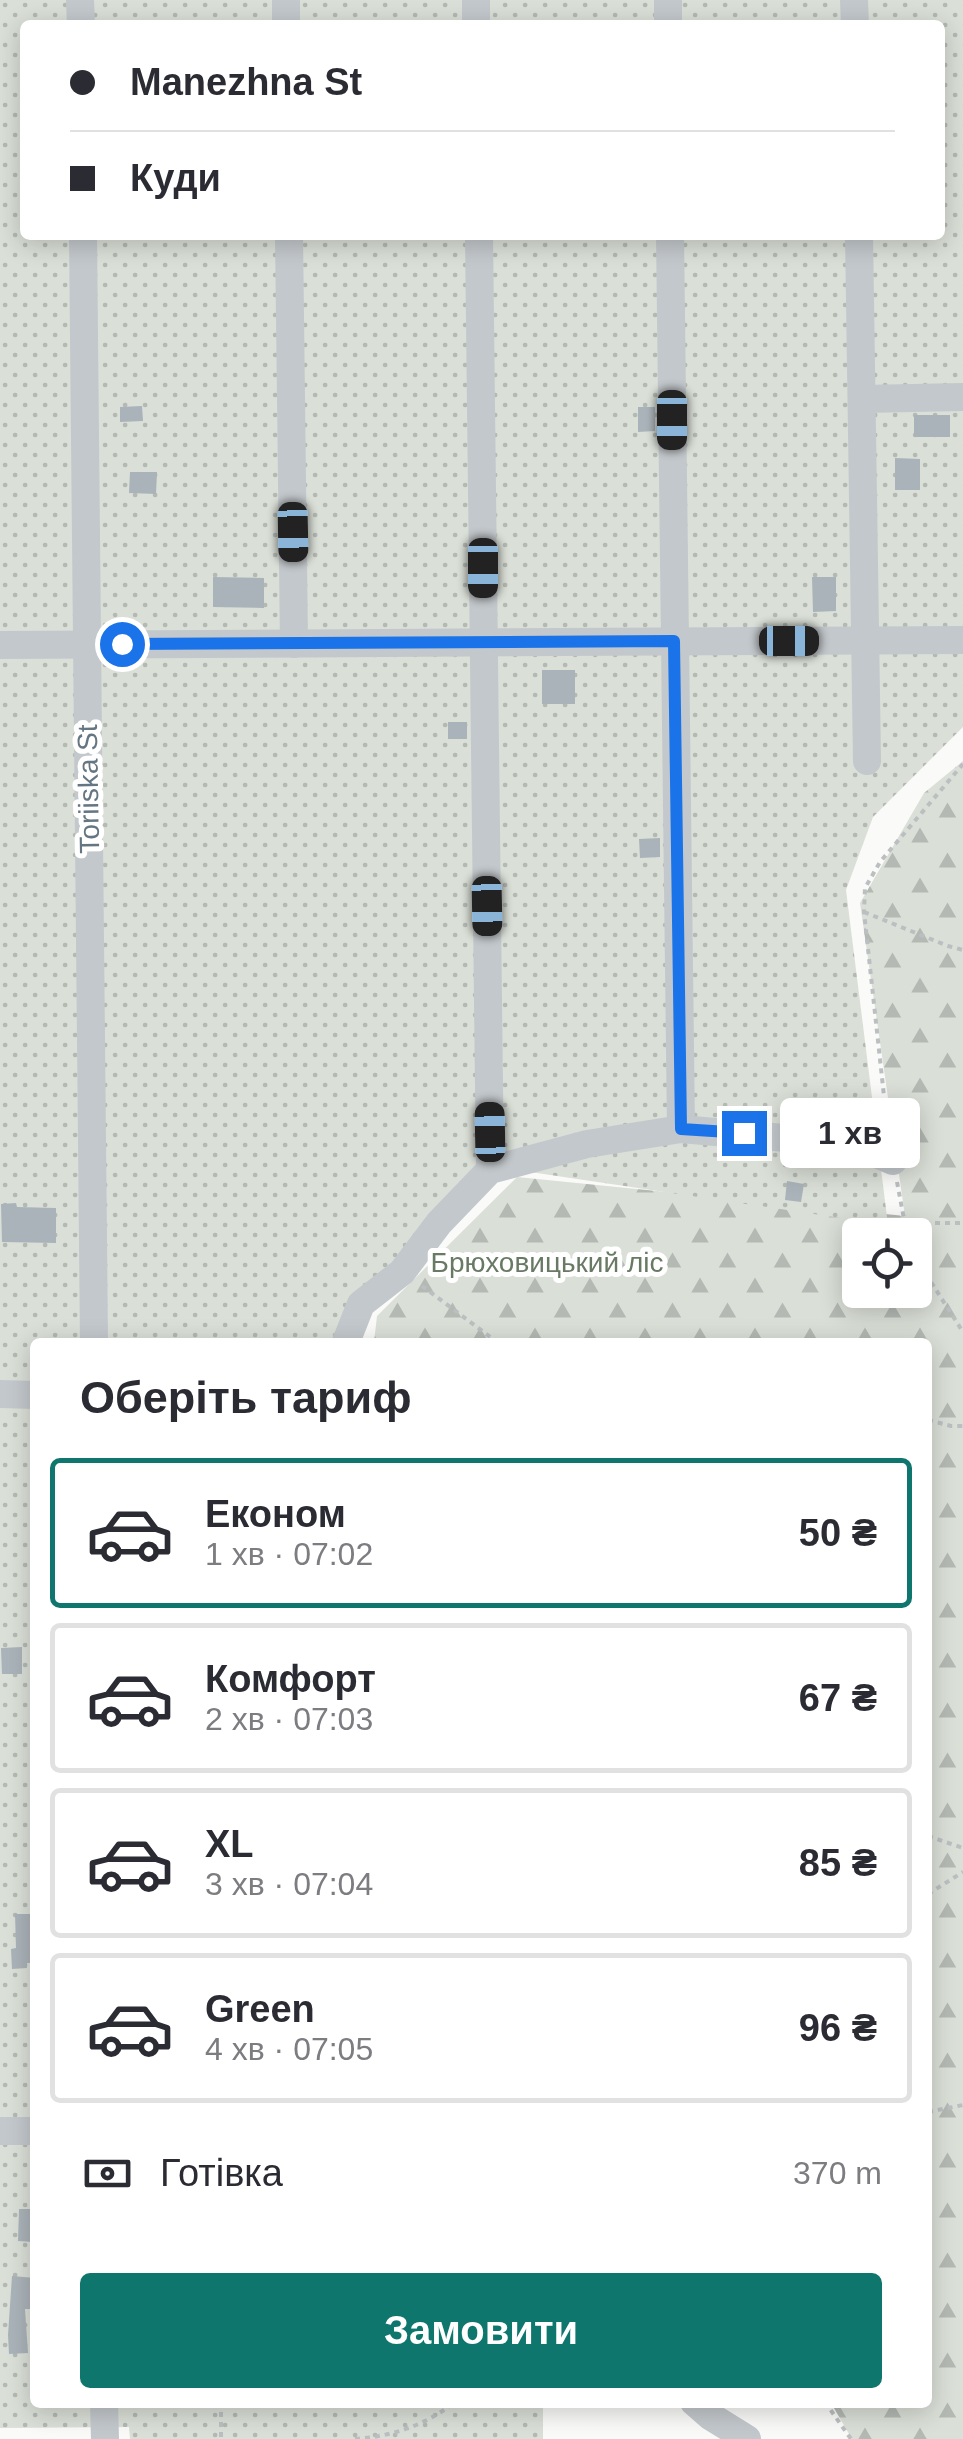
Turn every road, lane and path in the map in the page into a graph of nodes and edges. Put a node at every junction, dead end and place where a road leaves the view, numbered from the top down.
1 (83, 240) edge
2 (289, 240) edge
3 (479, 240) edge
4 (670, 240) edge
5 (859, 240) edge
6 (963, 398) edge
7 (862, 399) junction
8 (866, 640) junction
9 (963, 640) edge
10 (674, 641) junction
11 (484, 642) junction
12 (87, 644) junction
13 (294, 644) junction
14 (0, 645) edge
15 (867, 761) dead end
16 (963, 764) edge
17 (864, 912) junction
18 (963, 950) edge
19 (681, 1129) junction
20 (893, 1161) junction
21 (490, 1170) junction
22 (903, 1218) edge
23 (963, 1222) edge
24 (932, 1223) edge
25 (402, 1272) junction
26 (932, 1284) edge
27 (963, 1332) edge
28 (94, 1338) edge
29 (348, 1338) edge
30 (492, 1338) edge
31 (0, 1394) edge
32 (30, 1395) edge
33 (932, 1421) edge
34 (963, 1426) edge
35 (932, 1837) edge
36 (963, 1848) edge
37 (963, 1872) edge
38 (932, 1891) edge
39 (963, 2105) edge
40 (932, 2111) edge
41 (0, 2131) edge
42 (30, 2131) edge
43 (104, 2408) edge
44 (221, 2408) edge
45 (447, 2408) edge
46 (701, 2408) edge
47 (830, 2408) edge
48 (105, 2439) edge
49 (221, 2439) edge
50 (354, 2439) edge
51 (747, 2439) edge
52 (851, 2439) edge

1 - 12 street, Toriiska St
2 - 13 street
3 - 11 street
4 - 10 street
5 - 7 street
6 - 7 street
7 - 8 street
8 - 9 street
8 - 10 street
8 - 15 street
10 - 11 street
10 - 19 street
11 - 13 street
11 - 21 street
12 - 13 street
12 - 14 street
12 - 28 street, Toriiska St
16 - 17 path
17 - 18 path
17 - 20 path
19 - 20 street
19 - 21 street
20 - 22 path
21 - 25 street
23 - 24 path
25 - 29 street
25 - 30 path
26 - 27 path
31 - 32 street
33 - 34 path
35 - 36 path
37 - 38 path
39 - 40 path
41 - 42 street
43 - 48 street
44 - 49 path
45 - 50 path
46 - 51 street
47 - 52 path

